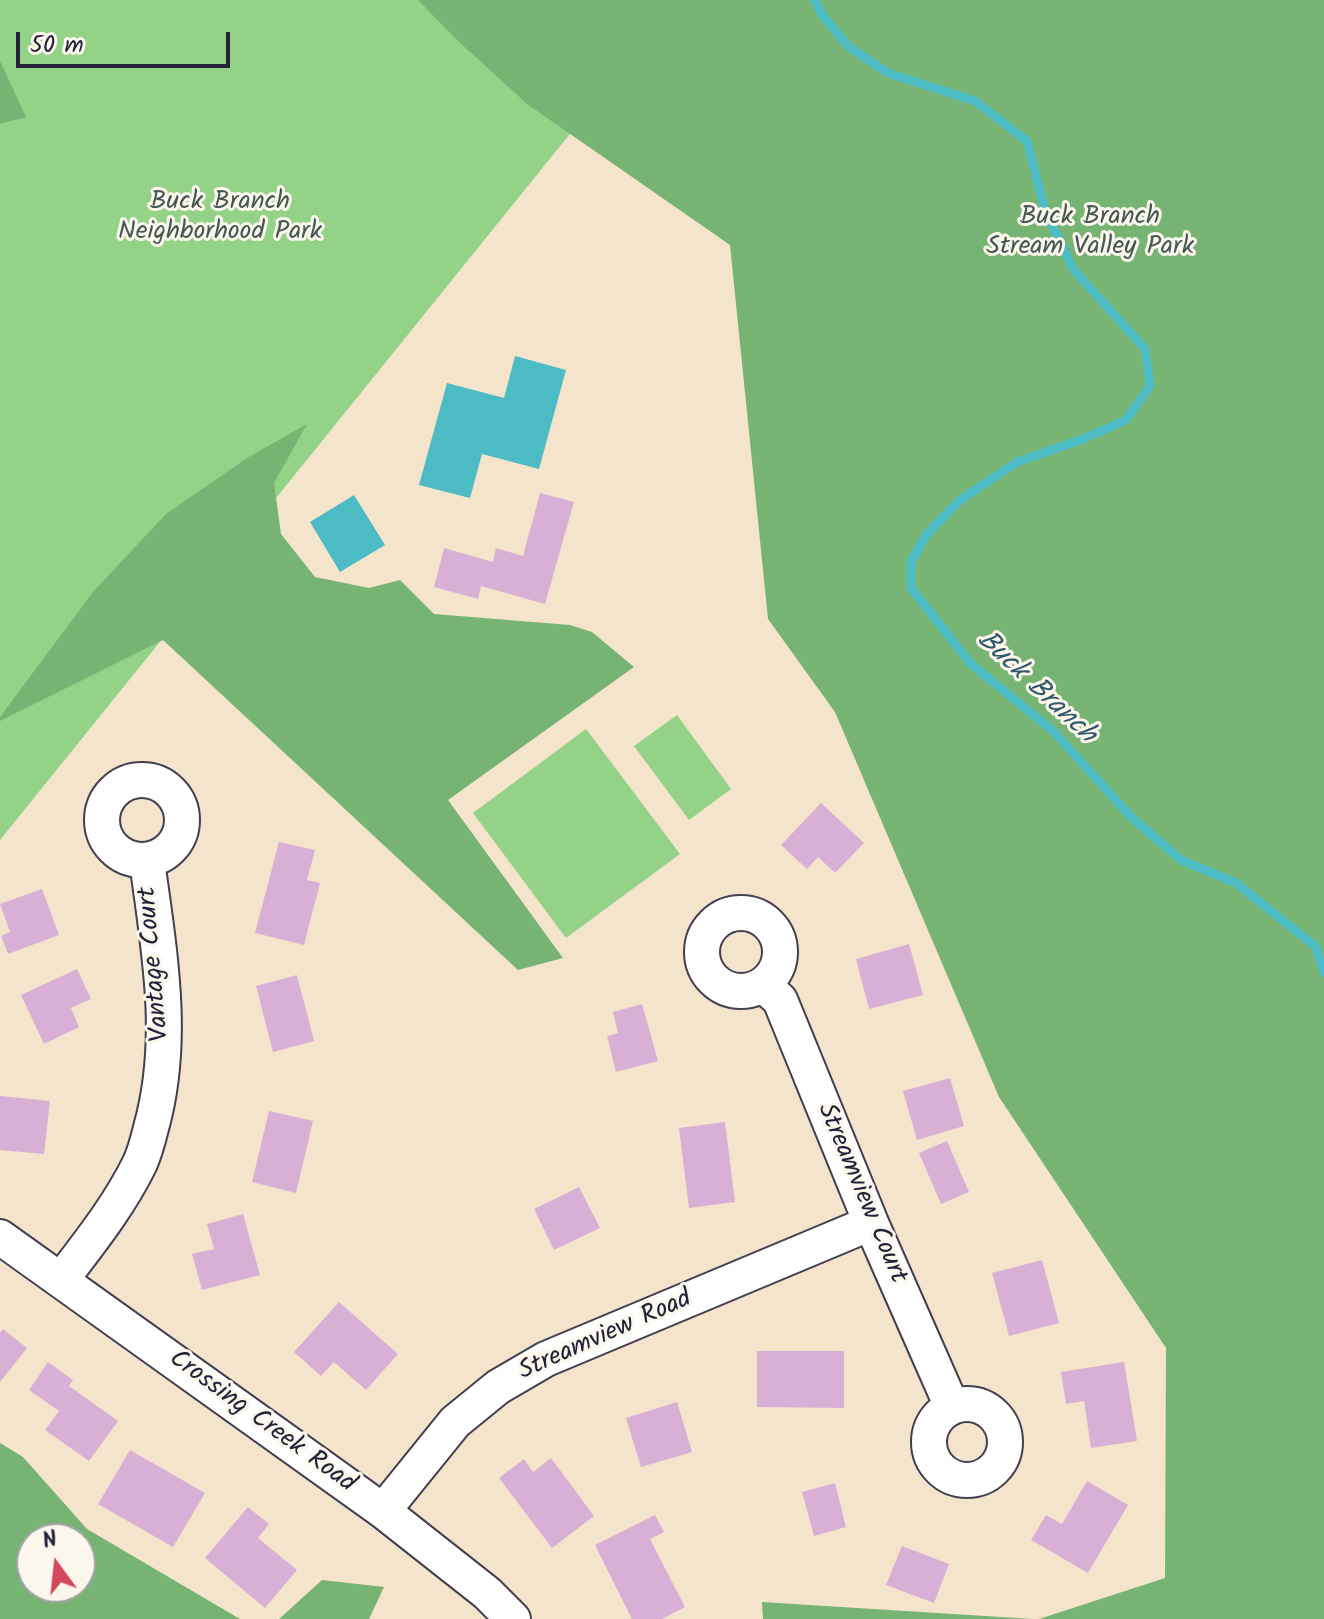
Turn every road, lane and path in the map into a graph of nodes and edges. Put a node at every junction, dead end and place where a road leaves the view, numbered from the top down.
1 (147, 861) dead end
2 (763, 985) dead end
3 (871, 1223) junction
4 (0, 1237) edge
5 (61, 1280) junction
6 (952, 1407) dead end
7 (383, 1511) junction
8 (513, 1619) edge

1 - 5 street, Vantage Court
2 - 3 street, Streamview Court
3 - 6 street, Streamview Court
3 - 7 street, Streamview Road
4 - 5 street, Crossing Creek Road
5 - 7 street, Crossing Creek Road
7 - 8 street, Crossing Creek Road

